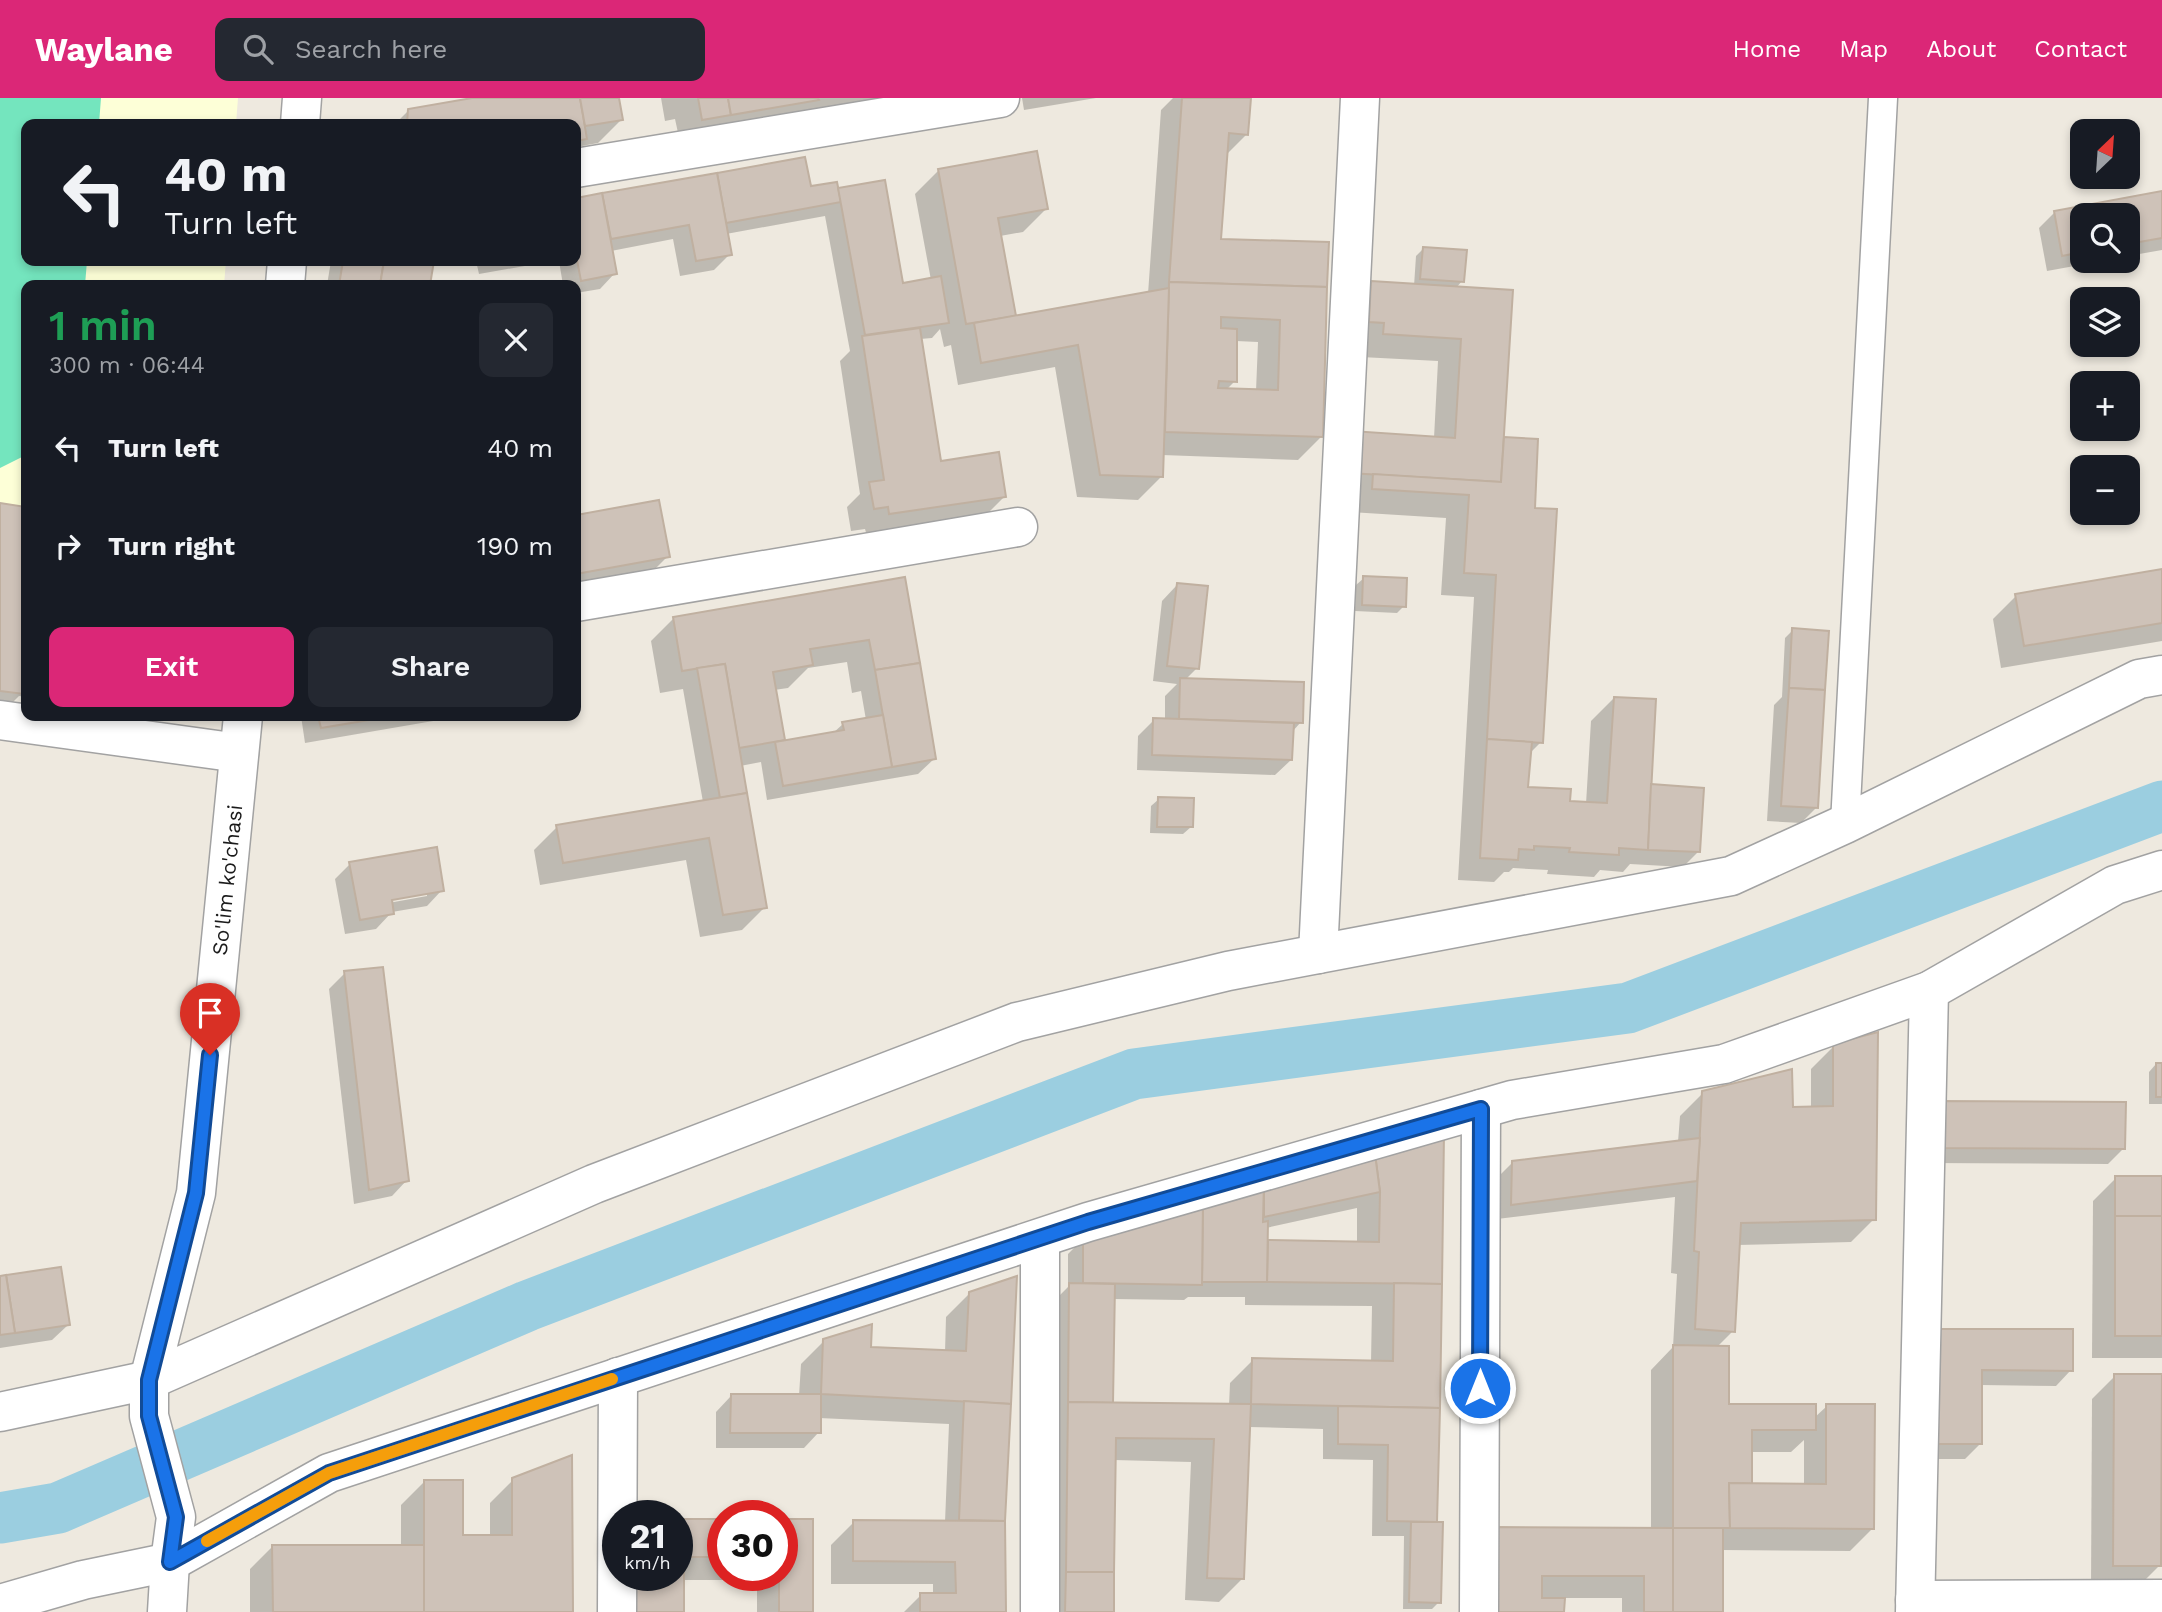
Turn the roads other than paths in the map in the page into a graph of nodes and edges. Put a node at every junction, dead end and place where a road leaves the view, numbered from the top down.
1 (302, 98) edge
2 (1000, 98) edge
3 (1360, 98) edge
4 (1884, 98) edge
5 (300, 119) edge
6 (581, 167) edge
7 (1018, 527) dead end
8 (581, 601) edge
9 (2162, 675) edge
10 (0, 720) edge
11 (242, 721) edge
12 (239, 753) junction
13 (1844, 824) junction
14 (2162, 870) edge
15 (1318, 954) junction
16 (1930, 991) junction
17 (1481, 1109) junction
18 (1040, 1238) junction
19 (618, 1377) junction
20 (149, 1398) junction
21 (0, 1412) edge
22 (170, 1562) junction
23 (2162, 1600) edge
24 (0, 1604) edge
25 (1915, 1606) edge
26 (167, 1612) edge
27 (617, 1612) edge
28 (1040, 1612) edge
29 (1479, 1612) edge

1 - 5 street
2 - 6 street
3 - 15 street
4 - 13 lane
7 - 8 street
9 - 13 street
10 - 12 street
11 - 12 street, So'lim ko'chasi
12 - 20 street, So'lim ko'chasi
13 - 15 street
14 - 16 street
15 - 20 street
16 - 17 street
16 - 25 street
17 - 18 street
17 - 29 street
18 - 19 street
18 - 28 street
19 - 22 street
19 - 27 street
20 - 21 street
20 - 22 street
22 - 24 street
22 - 26 street
23 - 25 street

